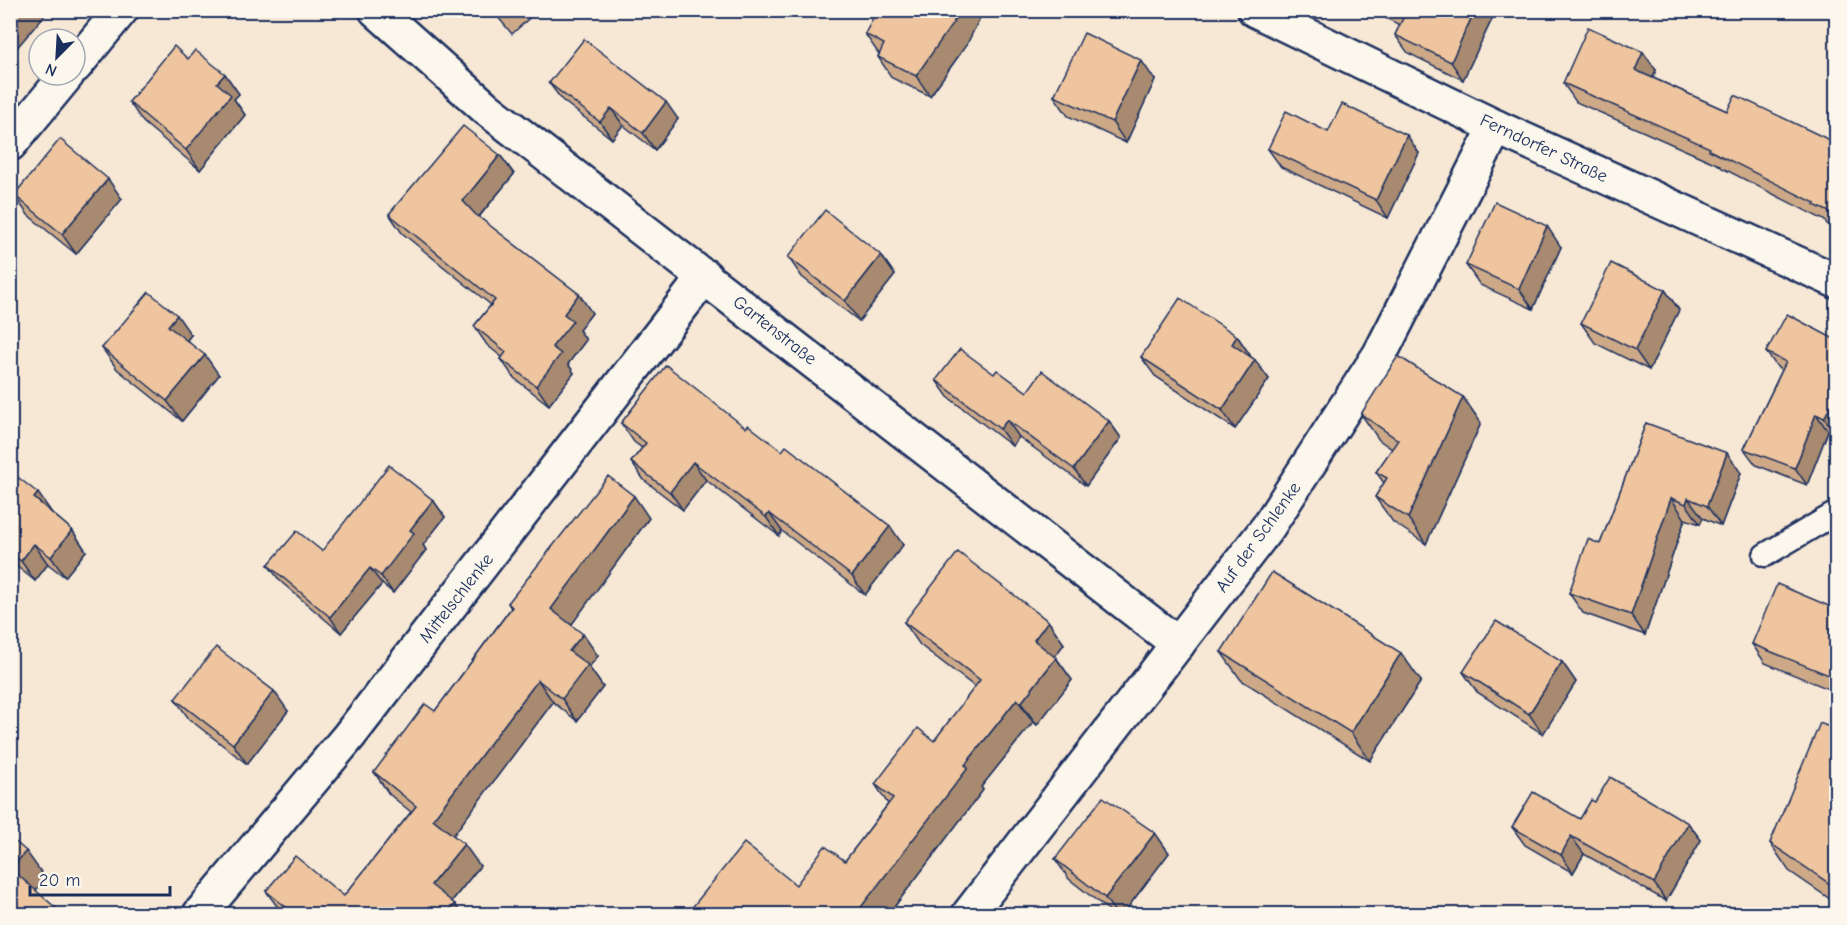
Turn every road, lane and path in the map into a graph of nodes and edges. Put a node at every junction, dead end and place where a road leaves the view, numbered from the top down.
1 (121, 10) edge
2 (376, 10) edge
3 (1255, 10) edge
4 (87, 51) edge
5 (58, 87) edge
6 (1496, 127) junction
7 (10, 144) edge
8 (705, 276) junction
9 (1836, 281) edge
10 (1836, 513) edge
11 (1765, 555) dead end
12 (1178, 644) junction
13 (200, 915) edge
14 (969, 915) edge

1 - 4 street
2 - 8 street, Gartenstraße
3 - 6 street, Ferndorfer Straße
5 - 7 street
6 - 9 street, Ferndorfer Straße
6 - 12 street, Auf der Schlenke
8 - 12 street, Gartenstraße
8 - 13 street, Mittelschlenke
10 - 11 lane
12 - 14 street, Auf der Schlenke

